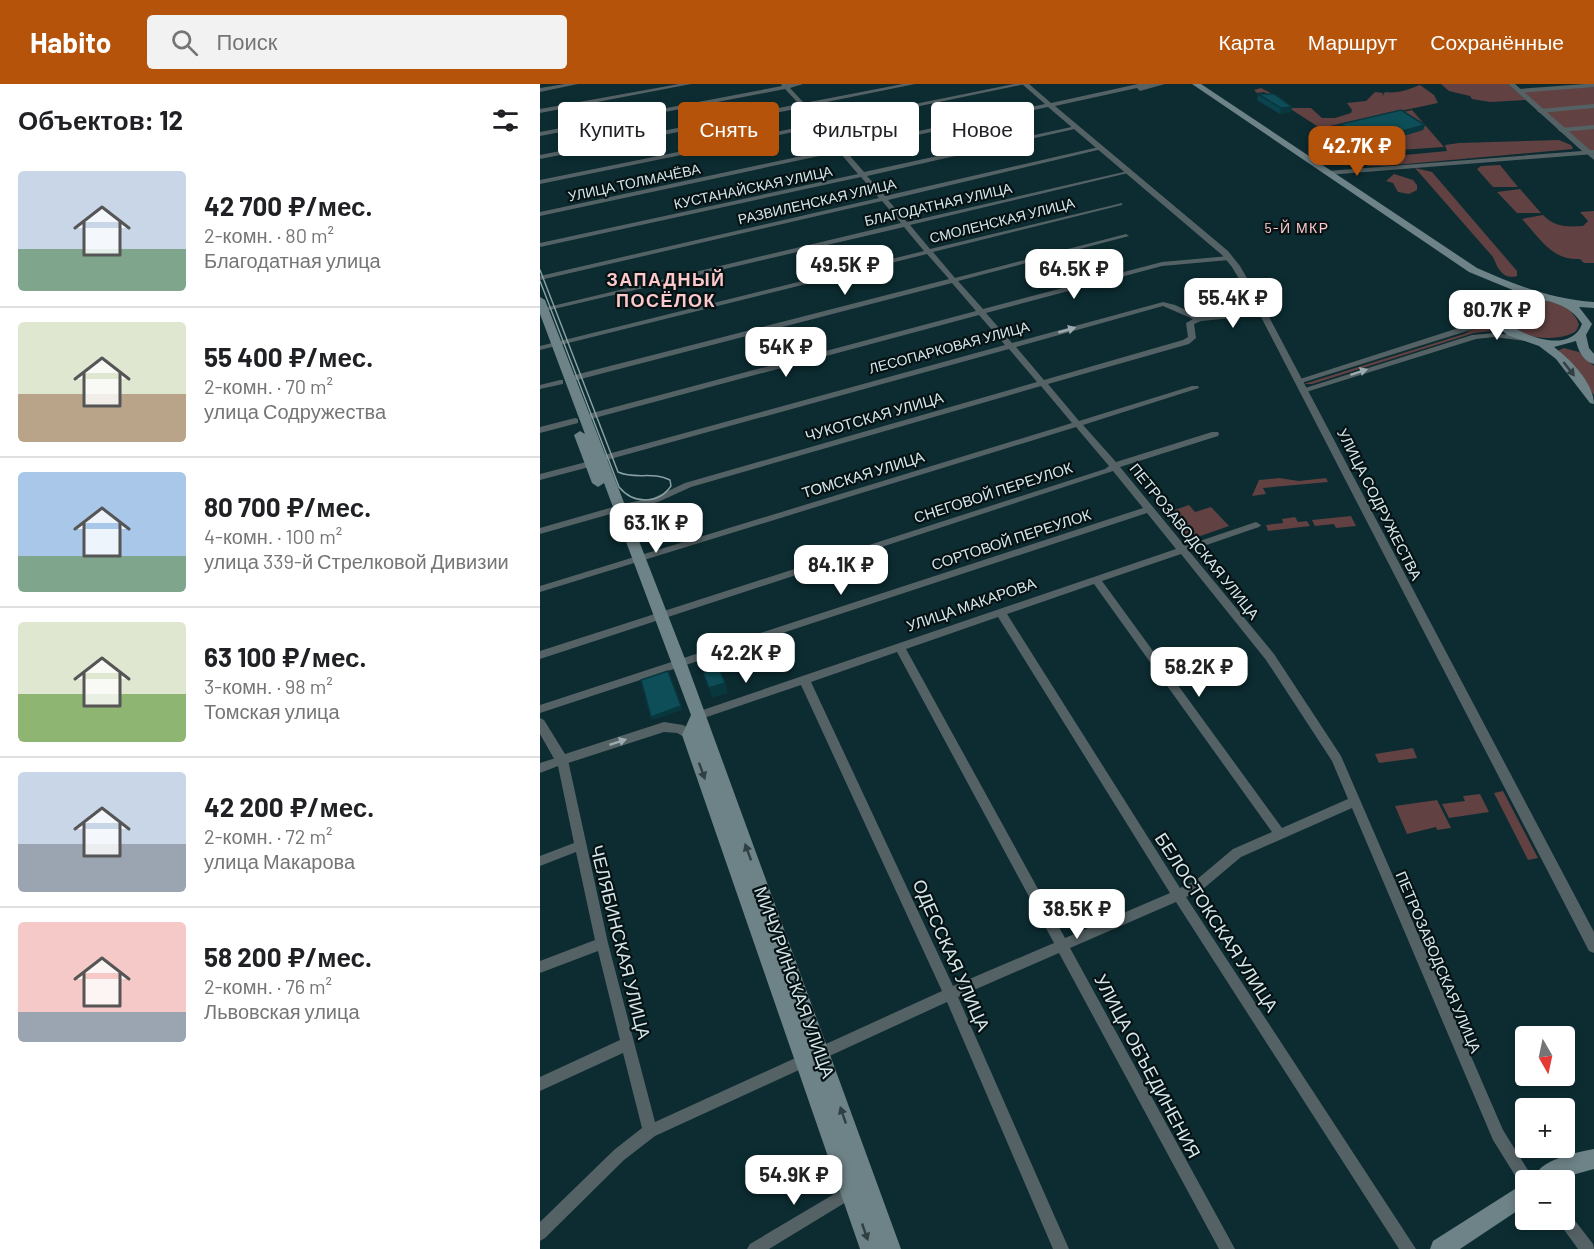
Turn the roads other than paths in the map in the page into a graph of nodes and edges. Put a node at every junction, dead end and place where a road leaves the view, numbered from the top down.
1 (575, 84) edge
2 (688, 84) edge
3 (800, 84) edge
4 (912, 84) edge
5 (1024, 84) edge
6 (1147, 84) edge
7 (1162, 84) edge
8 (1196, 84) edge
9 (1511, 84) edge
10 (785, 85) edge
11 (1594, 85) edge
12 (540, 90) edge
13 (1519, 91) junction
14 (799, 102) edge
15 (818, 102) edge
16 (1053, 104) junction
17 (919, 105) edge
18 (1594, 106) edge
19 (791, 107) edge
20 (540, 111) edge
21 (1540, 111) junction
22 (1075, 128) junction
23 (1594, 128) edge
24 (1561, 130) junction
25 (791, 131) edge
26 (919, 133) edge
27 (540, 134) edge
28 (1099, 149) junction
29 (1592, 154) edge
30 (813, 156) edge
31 (846, 156) edge
32 (540, 157) edge
33 (1126, 172) junction
34 (1327, 173) junction
35 (862, 175) junction
36 (540, 182) edge
37 (883, 199) junction
38 (1120, 204) dead end
39 (540, 214) edge
40 (905, 224) junction
41 (1126, 236) dead end
42 (540, 245) edge
43 (928, 252) junction
44 (1229, 258) junction
45 (1473, 270) junction
46 (540, 278) edge
47 (953, 282) junction
48 (1542, 296) junction
49 (1502, 301) junction
50 (1566, 303) junction
51 (542, 305) edge
52 (1594, 305) edge
53 (980, 313) junction
54 (1263, 313) junction
55 (1494, 314) junction
56 (1200, 320) junction
57 (1590, 320) edge
58 (540, 325) edge
59 (1581, 336) junction
60 (1527, 339) junction
61 (1541, 342) junction
62 (548, 346) edge
63 (1010, 346) junction
64 (1594, 362) edge
65 (565, 381) junction
66 (1043, 384) junction
67 (1301, 386) junction
68 (540, 387) edge
69 (1195, 388) dead end
70 (1594, 400) edge
71 (580, 420) junction
72 (1078, 425) junction
73 (540, 430) edge
74 (1215, 434) dead end
75 (595, 461) junction
76 (1114, 466) junction
77 (540, 477) edge
78 (620, 508) junction
79 (1150, 509) junction
80 (1256, 525) dead end
81 (540, 531) edge
82 (1183, 550) junction
83 (640, 557) junction
84 (1095, 579) junction
85 (540, 589) edge
86 (1000, 612) junction
87 (661, 614) junction
88 (899, 646) junction
89 (540, 655) edge
90 (680, 664) junction
91 (804, 679) junction
92 (540, 709) edge
93 (698, 716) junction
94 (540, 723) edge
95 (690, 735) junction
96 (562, 760) junction
97 (540, 768) edge
98 (1355, 801) junction
99 (1280, 834) junction
100 (579, 846) junction
101 (540, 861) edge
102 (1178, 895) junction
103 (602, 943) junction
104 (1062, 945) junction
105 (1594, 946) edge
106 (540, 967) edge
107 (950, 994) junction
108 (627, 1044) junction
109 (813, 1056) junction
110 (540, 1084) edge
111 (651, 1131) junction
112 (1594, 1160) edge
113 (1519, 1170) edge
114 (1561, 1170) edge
115 (851, 1191) junction
116 (1515, 1199) edge
117 (1573, 1230) edge
118 (540, 1233) edge
119 (755, 1249) edge
120 (871, 1249) edge
121 (890, 1249) edge
122 (1061, 1249) edge
123 (1227, 1249) edge
124 (1408, 1249) edge
125 (1441, 1249) edge
126 (1588, 1249) edge

1 - 12 street
2 - 20 street
3 - 10 street
4 - 15 street
5 - 16 street, УЛИЦА СОДРУЖЕСТВА
5 - 17 street
6 - 16 street, УЛИЦА ТОЛМАЧЁВА
7 - 16 street, УЛИЦА ТОЛМАЧЁВА
8 - 34 main road
9 - 13 street
10 - 14 street, ПЕТРОЗАВОДСКАЯ УЛИЦА
10 - 27 street
11 - 13 street
13 - 21 street
16 - 22 street, УЛИЦА СОДРУЖЕСТВА
16 - 26 street, УЛИЦА ТОЛМАЧЁВА
18 - 21 street
19 - 32 street
21 - 24 street
22 - 28 street, УЛИЦА СОДРУЖЕСТВА
22 - 35 street, КУСТАНАЙСКАЯ УЛИЦА
23 - 24 street
24 - 29 street
25 - 36 street
28 - 33 street, УЛИЦА СОДРУЖЕСТВА
28 - 37 street, РАЗВИЛЕНСКАЯ УЛИЦА
29 - 34 street
30 - 39 street, УЛИЦА ТОЛМАЧЁВА
31 - 35 street, ПЕТРОЗАВОДСКАЯ УЛИЦА
33 - 40 street, БЛАГОДАТНАЯ УЛИЦА
33 - 44 street, УЛИЦА СОДРУЖЕСТВА
34 - 45 main road
35 - 37 street, ПЕТРОЗАВОДСКАЯ УЛИЦА
35 - 42 street, КУСТАНАЙСКАЯ УЛИЦА
37 - 40 street, ПЕТРОЗАВОДСКАЯ УЛИЦА
37 - 46 street, РАЗВИЛЕНСКАЯ УЛИЦА
38 - 43 street, СМОЛЕНСКАЯ УЛИЦА
40 - 43 street, ПЕТРОЗАВОДСКАЯ УЛИЦА
40 - 51 street, БЛАГОДАТНАЯ УЛИЦА
41 - 47 street
43 - 47 street, ПЕТРОЗАВОДСКАЯ УЛИЦА
43 - 62 street, СМОЛЕНСКАЯ УЛИЦА
44 - 53 street
44 - 54 street, УЛИЦА СОДРУЖЕСТВА
45 - 48 main road
45 - 49 main road
47 - 53 street, ПЕТРОЗАВОДСКАЯ УЛИЦА
47 - 65 street
48 - 49 main road
48 - 50 main road
49 - 55 main road
50 - 52 main road
50 - 57 main road
51 - 62 main road, МИЧУРИНСКАЯ УЛИЦА
53 - 63 street, ПЕТРОЗАВОДСКАЯ УЛИЦА
53 - 71 street
54 - 56 street
54 - 67 street, УЛИЦА СОДРУЖЕСТВА
55 - 60 main road
55 - 67 street
63 -> 56 street, ЛЕСОПАРКОВАЯ УЛИЦА
56 - 66 street, ЧУКОТСКАЯ УЛИЦА
57 - 59 main road
58 - 62 main road, МИЧУРИНСКАЯ УЛИЦА
59 - 61 main road
59 - 64 main road
60 - 61 main road
67 -> 60 street
61 -> 70 main road
62 - 65 main road, МИЧУРИНСКАЯ УЛИЦА
63 - 66 street, ПЕТРОЗАВОДСКАЯ УЛИЦА
63 - 75 street, ЛЕСОПАРКОВАЯ УЛИЦА
65 - 68 street
65 - 71 main road, МИЧУРИНСКАЯ УЛИЦА
66 - 72 street, ПЕТРОЗАВОДСКАЯ УЛИЦА
66 - 78 street, ЧУКОТСКАЯ УЛИЦА
67 - 105 street, УЛИЦА СОДРУЖЕСТВА
69 - 72 street, ТОМСКАЯ УЛИЦА
71 - 73 street
71 - 75 main road, МИЧУРИНСКАЯ УЛИЦА
72 - 76 street, ПЕТРОЗАВОДСКАЯ УЛИЦА
72 - 83 street, ТОМСКАЯ УЛИЦА
74 - 76 street, СНЕГОВОЙ ПЕРЕУЛОК
75 - 77 street, ЛЕСОПАРКОВАЯ УЛИЦА
75 - 78 main road, МИЧУРИНСКАЯ УЛИЦА
76 - 79 street, ПЕТРОЗАВОДСКАЯ УЛИЦА
76 - 87 street, СНЕГОВОЙ ПЕРЕУЛОК
78 - 81 street, ЧУКОТСКАЯ УЛИЦА
78 - 83 main road, МИЧУРИНСКАЯ УЛИЦА
79 - 82 street, ПЕТРОЗАВОДСКАЯ УЛИЦА
79 - 90 street, СОРТОВОЙ ПЕРЕУЛОК
80 - 82 street, УЛИЦА МАКАРОВА
82 - 84 street, УЛИЦА МАКАРОВА
82 - 98 street, ПЕТРОЗАВОДСКАЯ УЛИЦА
83 - 85 street, ТОМСКАЯ УЛИЦА
83 - 87 main road, МИЧУРИНСКАЯ УЛИЦА
84 - 86 street, УЛИЦА МАКАРОВА
84 - 99 street
86 - 88 street, УЛИЦА МАКАРОВА
86 - 102 street, БЕЛОСТОКСКАЯ УЛИЦА
87 - 89 street, СНЕГОВОЙ ПЕРЕУЛОК
87 - 90 main road, МИЧУРИНСКАЯ УЛИЦА
88 - 91 street, УЛИЦА МАКАРОВА
88 - 104 street, УЛИЦА ОБЪЕДИНЕНИЯ
90 - 92 street, СОРТОВОЙ ПЕРЕУЛОК
90 - 93 main road, МИЧУРИНСКАЯ УЛИЦА
91 - 93 street, УЛИЦА МАКАРОВА
91 - 107 street, ОДЕССКАЯ УЛИЦА
93 - 95 main road
109 -> 93 main road, МИЧУРИНСКАЯ УЛИЦА
94 - 96 street
96 -> 95 street
95 -> 109 main road, МИЧУРИНСКАЯ УЛИЦА
96 - 97 street
96 - 100 street, ЧЕЛЯБИНСКАЯ УЛИЦА
98 - 99 street
98 - 113 street, ПЕТРОЗАВОДСКАЯ УЛИЦА
99 - 102 street
100 - 101 street
100 - 103 street, ЧЕЛЯБИНСКАЯ УЛИЦА
102 - 104 street
102 - 124 street, БЕЛОСТОКСКАЯ УЛИЦА
103 - 106 street
103 - 108 street, ЧЕЛЯБИНСКАЯ УЛИЦА
104 - 107 street
104 - 123 street, УЛИЦА ОБЪЕДИНЕНИЯ
107 - 109 street
107 - 122 street, ОДЕССКАЯ УЛИЦА
108 - 110 street
108 - 111 street, ЧЕЛЯБИНСКАЯ УЛИЦА
109 - 111 street
109 - 115 main road, МИЧУРИНСКАЯ УЛИЦА
121 -> 109 main road, МИЧУРИНСКАЯ УЛИЦА
111 - 118 street
112 - 114 main road
115 - 119 street
115 -> 120 main road, МИЧУРИНСКАЯ УЛИЦА
116 - 125 main road
117 - 126 street

